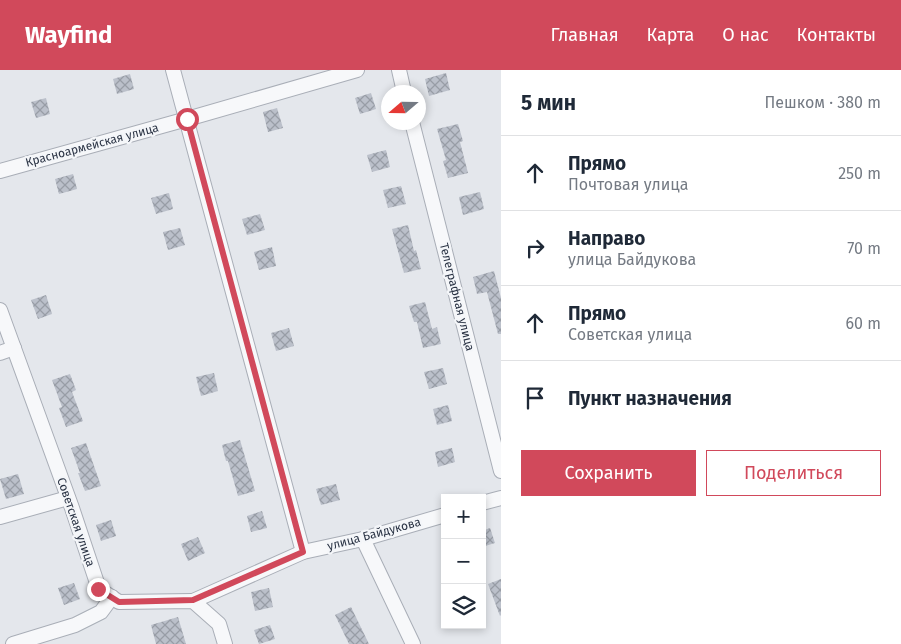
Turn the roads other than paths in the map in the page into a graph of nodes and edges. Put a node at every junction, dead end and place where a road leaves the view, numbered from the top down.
1 (173, 70) edge
2 (357, 70) edge
3 (399, 70) edge
4 (402, 85) edge
5 (187, 119) junction
6 (414, 130) edge
7 (0, 171) edge
8 (0, 310) edge
9 (14, 348) junction
10 (0, 353) edge
11 (501, 471) edge
12 (68, 498) junction
13 (501, 498) edge
14 (486, 503) edge
15 (441, 516) edge
16 (0, 517) edge
17 (363, 539) junction
18 (303, 552) junction
19 (112, 597) junction
20 (193, 600) junction
21 (14, 644) edge
22 (225, 644) edge
23 (412, 644) edge

1 - 5 street
2 - 5 street, Красноармейская улица
3 - 4 street
5 - 7 street, Красноармейская улица
5 - 18 street
6 - 11 street, Телеграфная улица
8 - 9 street, Советская улица
9 - 10 street
9 - 12 street, Советская улица
12 - 16 street
12 - 19 street, Советская улица
13 - 14 street
15 - 17 street, улица Байдукова
17 - 18 street, улица Байдукова
17 - 23 street
18 - 20 street, улица Байдукова
19 - 20 street
19 - 21 street
20 - 22 street

